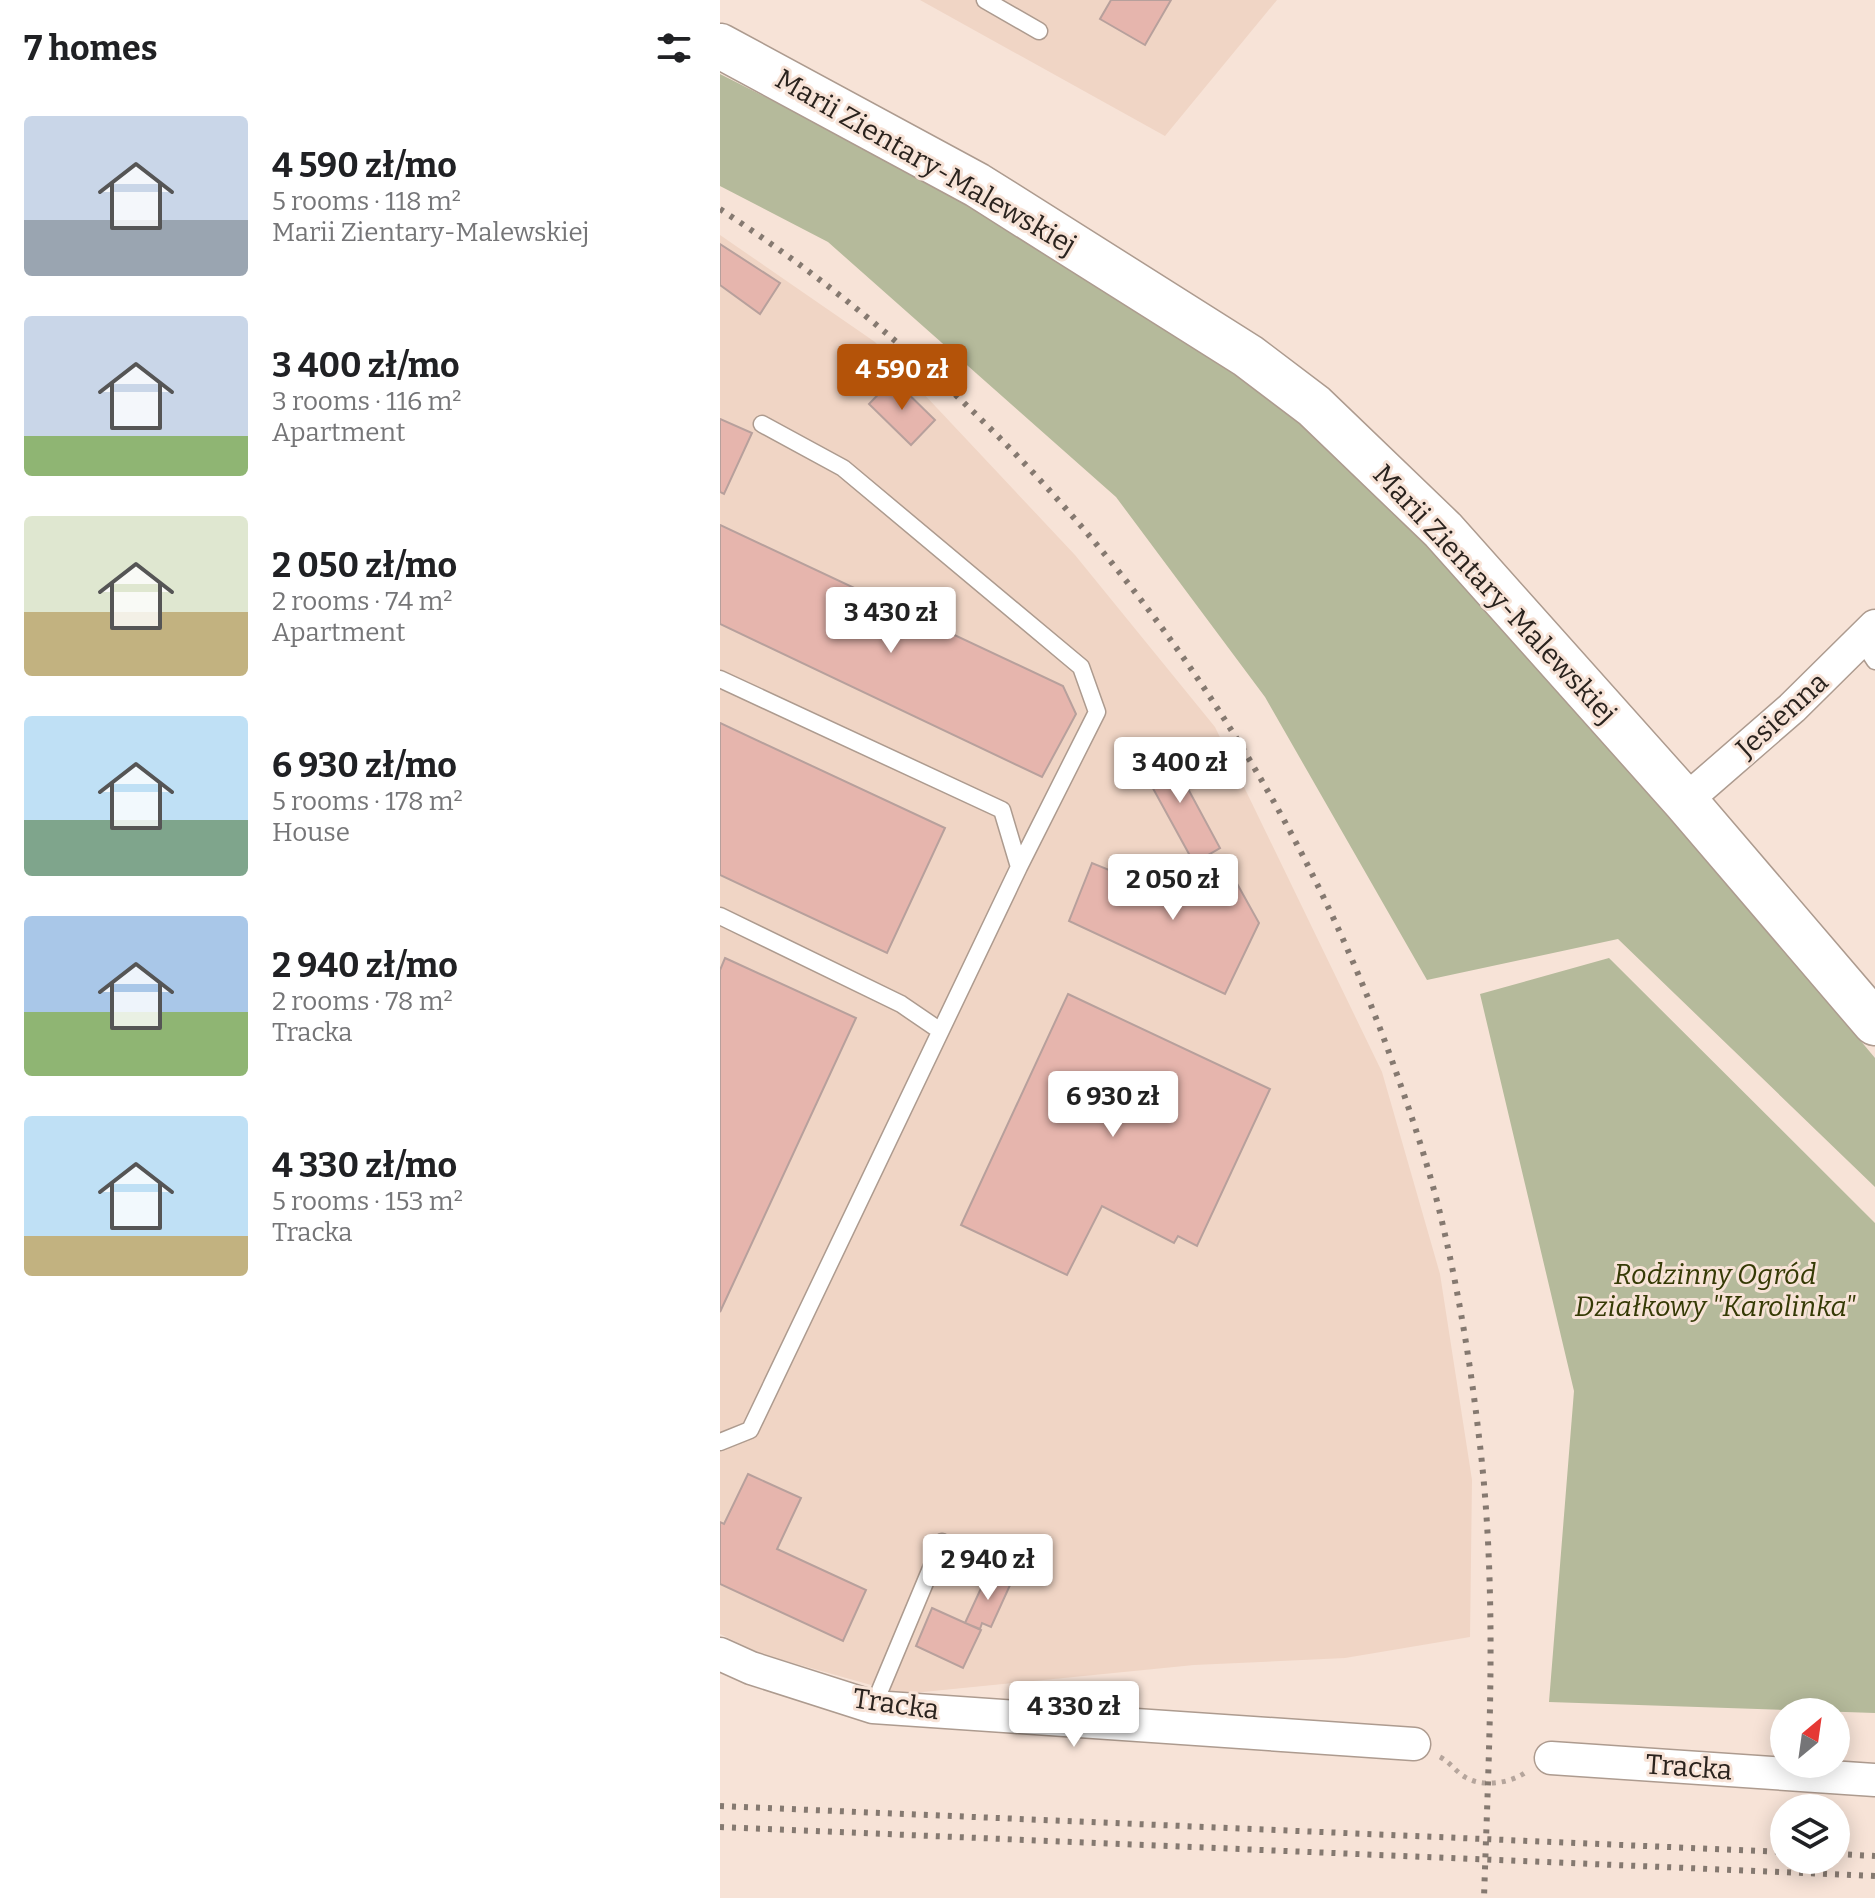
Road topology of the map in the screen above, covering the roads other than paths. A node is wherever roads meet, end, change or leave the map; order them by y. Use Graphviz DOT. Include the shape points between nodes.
graph roads {
  1 [pos="985,0"];
  2 [pos="1039,31"];
  3 [pos="720,46"];
  4 [pos="762,424"];
  5 [pos="1871,642"];
  6 [pos="720,679"];
  7 [pos="1685,801"];
  8 [pos="1019,867"];
  9 [pos="720,916"];
  10 [pos="1875,1023"];
  11 [pos="939,1030"];
  12 [pos="720,1442"];
  13 [pos="942,1542"];
  14 [pos="720,1654"];
  15 [pos="873,1707"];
  16 [pos="1414,1744"];
  17 [pos="1551,1758"];
  18 [pos="1875,1780"];
  1 -- 2 [label="lane"];
  3 -- 7 [label="street, Marii Zientary-Malewskiej" via="977,185 1248,356 1314,406 1443,530"];
  4 -- 8 [label="lane" via="843,468 1081,667 1097,712"];
  5 -- 7 [label="street, Jesienna"];
  6 -- 8 [label="lane" via="1002,810"];
  7 -- 10 [label="street, Marii Zientary-Malewskiej"];
  8 -- 11 [label="lane"];
  9 -- 11 [label="lane" via="901,1004"];
  11 -- 12 [label="lane" via="750,1430"];
  13 -- 15 [label="lane"];
  14 -- 15 [label="street, Tracka"];
  15 -- 16 [label="street, Tracka"];
  17 -- 18 [label="street, Tracka"];
}
